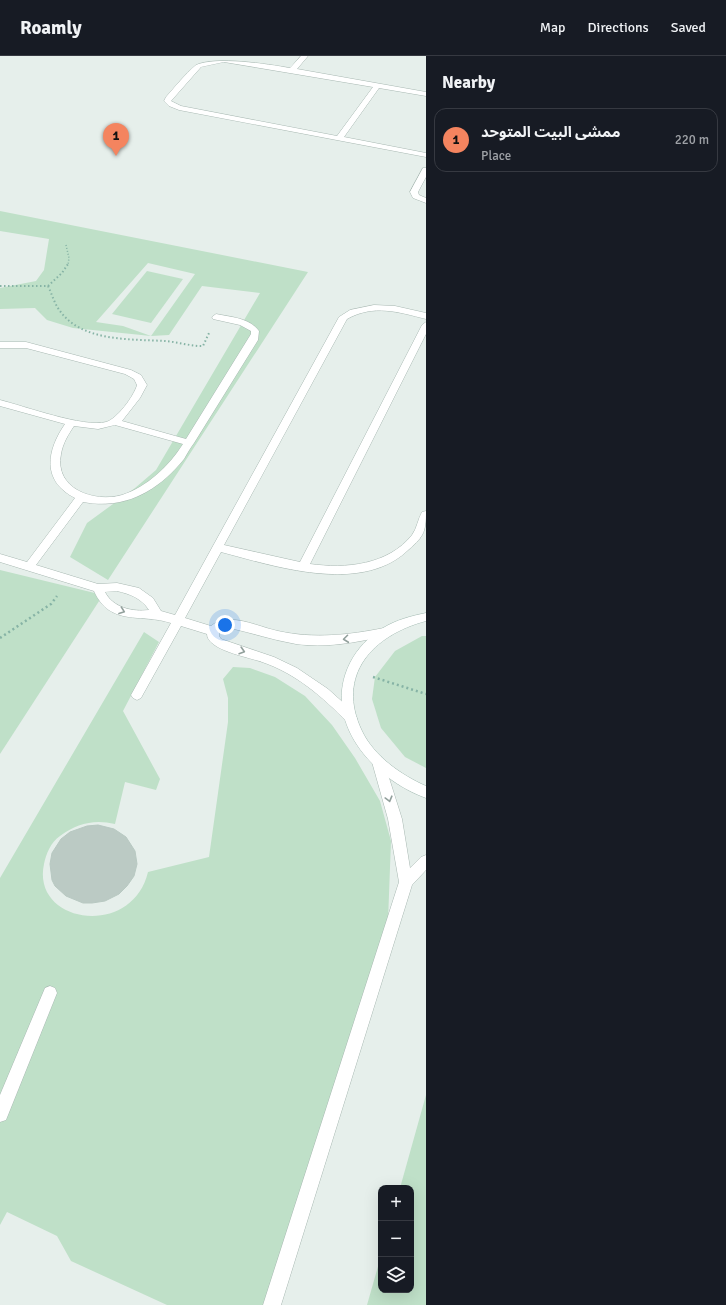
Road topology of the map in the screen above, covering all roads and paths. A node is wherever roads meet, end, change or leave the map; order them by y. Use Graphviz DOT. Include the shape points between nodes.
graph roads {
  1 [pos="305,56"];
  2 [pos="292,70"];
  3 [pos="378,85"];
  4 [pos="426,94"];
  5 [pos="339,139"];
  6 [pos="426,155"];
  7 [pos="426,170"];
  8 [pos="426,201"];
  9 [pos="66,245"];
  10 [pos="0,286"];
  11 [pos="48,286"];
  12 [pos="426,316"];
  13 [pos="216,317"];
  14 [pos="426,325"];
  15 [pos="0,345"];
  16 [pos="0,402"];
  17 [pos="72,422"];
  18 [pos="115,422"];
  19 [pos="189,443"];
  20 [pos="81,497"];
  21 [pos="426,515"];
  22 [pos="218,546"];
  23 [pos="0,558"];
  24 [pos="29,567"];
  25 [pos="303,567"];
  26 [pos="71,580"];
  27 [pos="98,588"];
  28 [pos="157,614"];
  29 [pos="426,617"];
  30 [pos="178,620"];
  31 [pos="213,631"];
  32 [pos="384,632"];
  33 [pos="0,638"];
  34 [pos="352,669"];
  35 [pos="426,694"];
  36 [pos="137,695"];
  37 [pos="351,718"];
  38 [pos="378,762"];
  39 [pos="426,792"];
  40 [pos="426,861"];
  41 [pos="406,882"];
  42 [pos="50,993"];
  43 [pos="0,1114"];
  44 [pos="272,1305"];
  1 -- 2 [label="street"];
  2 -- 3 [label="street"];
  2 -- 5 [label="street" via="231,61 210,62 195,69 167,101 179,108"];
  3 -- 4 [label="street"];
  3 -- 5 [label="street"];
  5 -- 6 [label="street"];
  7 -- 8 [label="street" via="414,192"];
  9 -- 11 [label="path" via="71,260 68,267"];
  10 -- 11 [label="path"];
  11 -- 13 [label="path" via="62,314 80,329 119,338 172,341 203,346"];
  12 -- 22 [label="street" via="371,307 355,310 344,317"];
  13 -- 19 [label="street" via="248,325 255,334"];
  14 -- 25 [label="street"];
  15 -- 18 [label="street" via="26,345 134,374 141,381 141,390"];
  16 -- 17 [label="street"];
  17 -- 18 [label="street" via="91,427"];
  17 -- 20 [label="street" via="58,441 54,462 60,482"];
  18 -- 19 [label="street"];
  19 -- 20 [label="street" via="171,467 158,479 131,495 106,500"];
  20 -- 24 [label="street"];
  21 -- 25 [label="street" via="414,539 405,548 381,562 351,570"];
  22 -- 25 [label="street"];
  22 -- 30 [label="street"];
  23 -- 24 [label="street"];
  24 -- 26 [label="street"];
  26 -- 27 [label="street"];
  26 -- 33 [label="path" via="51,604"];
  27 -- 28 [label="street" via="117,587 135,591 149,601"];
  27 -- 28 [label="street, one-way" via="109,605 119,611 131,614"];
  28 -- 30 [label="street"];
  29 -- 32 [label="street" via="401,623"];
  30 -- 31 [label="street"];
  30 -- 36 [label="street"];
  32 -- 31 [label="street, one-way" via="361,638 311,640 286,638 230,624 223,624"];
  31 -- 37 [label="street, one-way" via="213,637 217,642 272,661 294,672 334,700"];
  32 -- 34 [label="street" via="370,642"];
  34 -- 35 [label="path"];
  34 -- 37 [label="street" via="347,701"];
  37 -- 38 [label="street" via="356,733"];
  38 -- 39 [label="street" via="395,776"];
  38 -- 41 [label="street, one-way" via="395,819"];
  40 -- 41 [label="street"];
  41 -- 44 [label="street"];
  42 -- 43 [label="street"];
}
